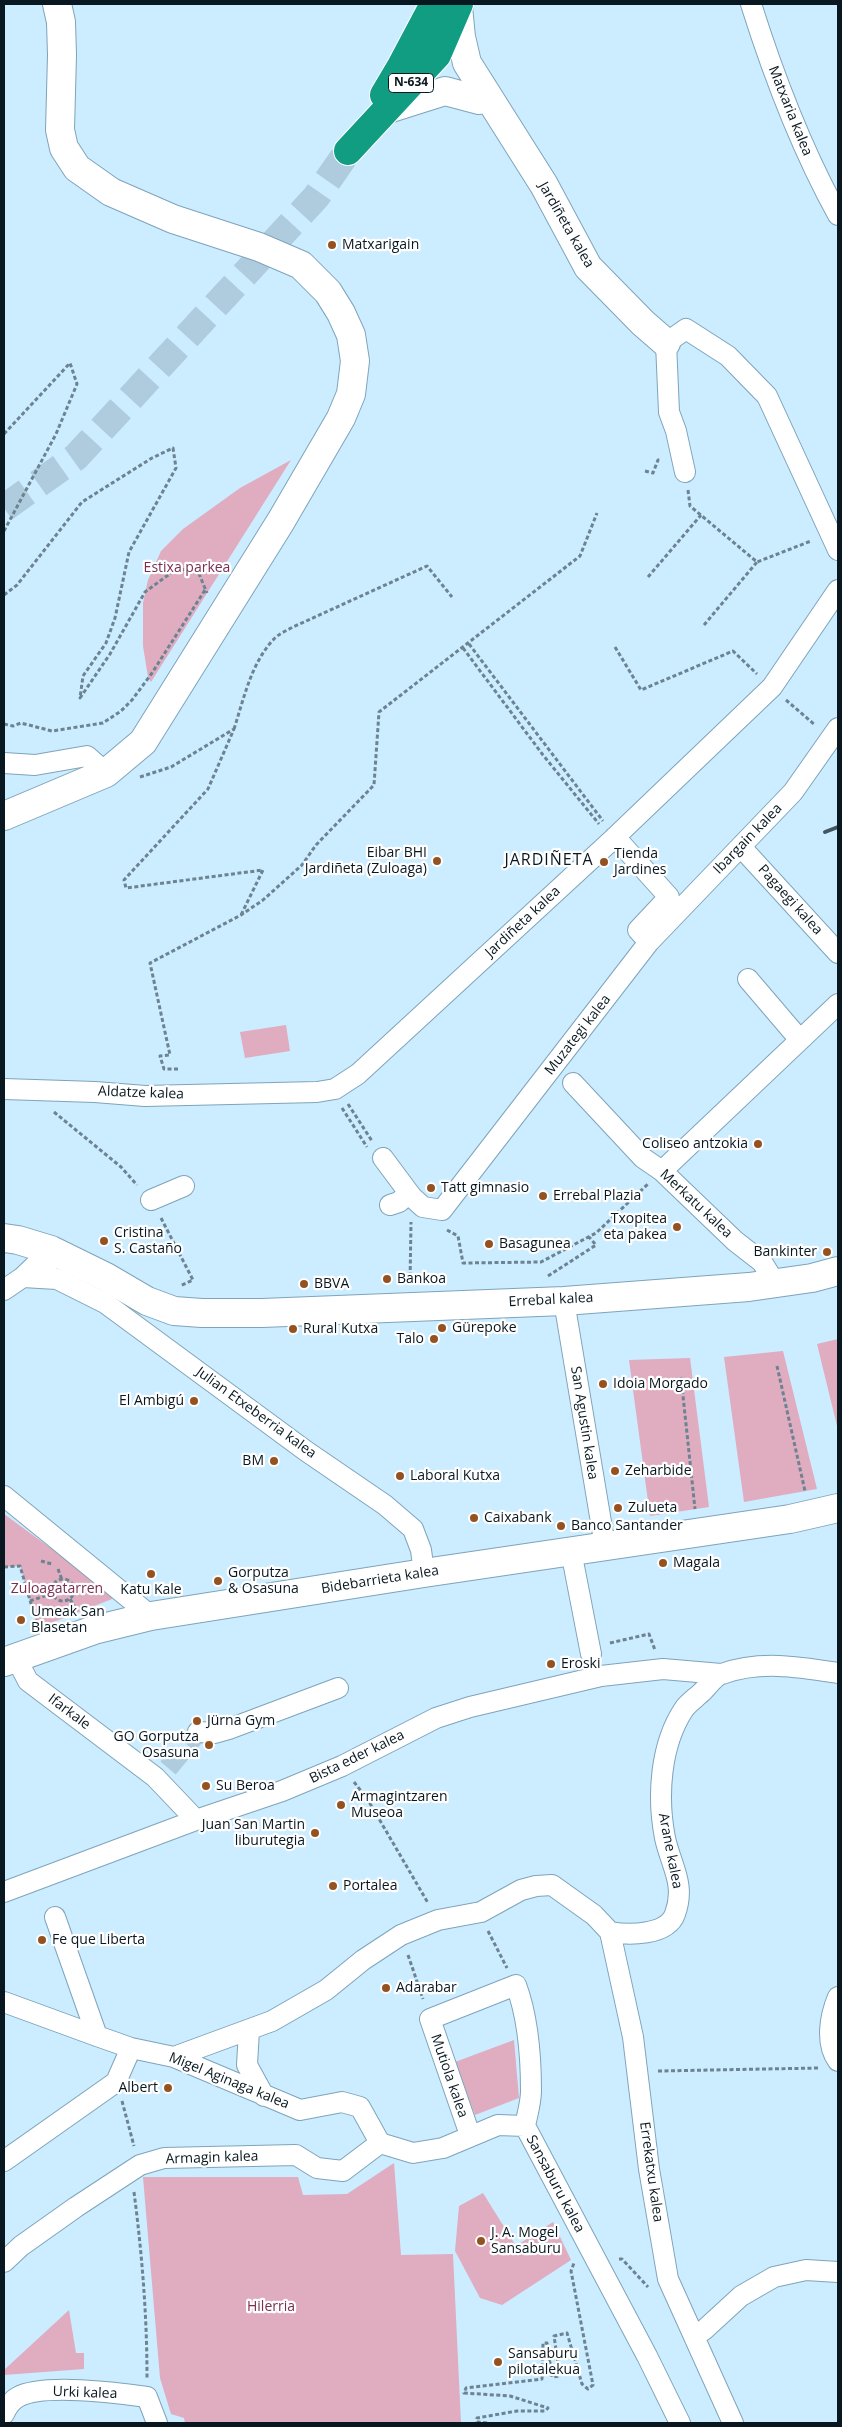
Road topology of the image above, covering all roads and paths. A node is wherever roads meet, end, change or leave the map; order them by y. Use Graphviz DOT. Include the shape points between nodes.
graph roads {
  1 [pos="57,4"];
  2 [pos="752,4"];
  3 [pos="449,5"];
  4 [pos="437,55"];
  5 [pos="488,106"];
  6 [pos="385,110"];
  7 [pos="838,215"];
  8 [pos="666,343"];
  9 [pos="4,434"];
  10 [pos="665,461"];
  11 [pos="645,471"];
  12 [pos="685,472"];
  13 [pos="690,506"];
  14 [pos="597,513"];
  15 [pos="701,515"];
  16 [pos="4,531"];
  17 [pos="834,542"];
  18 [pos="757,562"];
  19 [pos="648,577"];
  20 [pos="205,589"];
  21 [pos="838,590"];
  22 [pos="4,595"];
  23 [pos="452,597"];
  24 [pos="223,615"];
  25 [pos="704,624"];
  26 [pos="469,644"];
  27 [pos="615,647"];
  28 [pos="463,648"];
  29 [pos="767,683"];
  30 [pos="4,724"];
  31 [pos="234,729"];
  32 [pos="834,734"];
  33 [pos="4,763"];
  34 [pos="106,773"];
  35 [pos="136,779"];
  36 [pos="4,816"];
  37 [pos="614,839"];
  38 [pos="742,847"];
  39 [pos="241,916"];
  40 [pos="649,942"];
  41 [pos="838,953"];
  42 [pos="748,979"];
  43 [pos="838,1004"];
  44 [pos="800,1040"];
  45 [pos="178,1069"];
  46 [pos="573,1083"];
  47 [pos="4,1089"];
  48 [pos="278,1094"];
  49 [pos="345,1100"];
  50 [pos="338,1103"];
  51 [pos="50,1108"];
  52 [pos="378,1156"];
  53 [pos="662,1171"];
  54 [pos="184,1186"];
  55 [pos="409,1194"];
  56 [pos="151,1200"];
  57 [pos="390,1205"];
  58 [pos="411,1214"];
  59 [pos="444,1228"];
  60 [pos="589,1237"];
  61 [pos="4,1238"];
  62 [pos="51,1250"];
  63 [pos="838,1271"];
  64 [pos="191,1274"];
  65 [pos="410,1275"];
  66 [pos="23,1277"];
  67 [pos="538,1277"];
  68 [pos="57,1279"];
  69 [pos="775,1284"];
  70 [pos="4,1290"];
  71 [pos="564,1300"];
  72 [pos="777,1366"];
  73 [pos="681,1377"];
  74 [pos="4,1496"];
  75 [pos="838,1508"];
  76 [pos="810,1514"];
  77 [pos="698,1532"];
  78 [pos="605,1546"];
  79 [pos="571,1551"];
  80 [pos="41,1561"];
  81 [pos="57,1565"];
  82 [pos="4,1567"];
  83 [pos="424,1572"];
  84 [pos="53,1593"];
  85 [pos="30,1601"];
  86 [pos="151,1616"];
  87 [pos="38,1628"];
  88 [pos="591,1654"];
  89 [pos="10,1660"];
  90 [pos="838,1673"];
  91 [pos="721,1674"];
  92 [pos="338,1688"];
  93 [pos="198,1732"];
  94 [pos="342,1766"];
  95 [pos="196,1820"];
  96 [pos="4,1892"];
  97 [pos="481,1912"];
  98 [pos="55,1917"];
  99 [pos="438,1920"];
  100 [pos="610,1932"];
  101 [pos="401,1935"];
  102 [pos="516,1985"];
  103 [pos="838,1997"];
  104 [pos="4,2002"];
  105 [pos="430,2018"];
  106 [pos="249,2030"];
  107 [pos="96,2036"];
  108 [pos="131,2048"];
  109 [pos="174,2057"];
  110 [pos="833,2064"];
  111 [pos="637,2071"];
  112 [pos="116,2082"];
  113 [pos="264,2096"];
  114 [pos="525,2126"];
  115 [pos="470,2135"];
  116 [pos="380,2143"];
  117 [pos="4,2161"];
  118 [pos="136,2169"];
  119 [pos="622,2259"];
  120 [pos="4,2262"];
  121 [pos="571,2271"];
  122 [pos="838,2272"];
  123 [pos="654,2293"];
  124 [pos="694,2335"];
  125 [pos="147,2397"];
  126 [pos="4,2414"];
  127 [pos="157,2423"];
  128 [pos="487,2423"];
  129 [pos="680,2423"];
  130 [pos="733,2423"];
  1 -- 24 [label="street" via="62,55 60,130 64,148 77,168 111,192 174,219 260,247 301,265 328,292 350,335 354,361 351,394 340,418"];
  2 -- 7 [label="street, Matxaria kalea" via="772,68 816,174"];
  3 -- 4 [label="highway, N-634"];
  3 -- 5 [label="street, Jardiñeta kalea" via="467,63"];
  3 -- 6 [label="highway, N-634" via="400,68 348,151"];
  4 -- 5 [label="street" via="454,77"];
  4 -- 6 [label="highway, N-634"];
  5 -- 6 [label="street" via="445,91"];
  5 -- 8 [label="street, Jardiñeta kalea" via="544,185 588,267"];
  8 -- 12 [label="street" via="669,412"];
  8 -- 17 [label="street" via="686,329 728,356 767,396"];
  9 -- 16 [label="path" via="70,363 77,384 68,408"];
  10 -- 11 [label="path" via="658,460 653,473"];
  13 -- 15 [label="path"];
  14 -- 26 [label="path" via="580,556"];
  15 -- 18 [label="path"];
  15 -- 19 [label="path"];
  17 -- 18 [label="path"];
  18 -- 25 [label="path"];
  20 -- 22 [label="path" via="197,569 175,570 145,592 110,654 80,698 83,676 106,643 115,618 128,552 176,468 173,448 82,502 16,585"];
  20 -- 24 [label="path"];
  20 -- 30 [label="path" via="132,700 103,724 52,732 21,723 13,726"];
  21 -- 29 [label="street, Jardiñeta kalea"];
  23 -- 31 [label="path" via="427,566 274,638 248,684"];
  24 -- 34 [label="street" via="143,742"];
  26 -- 28 [label="path"];
  26 -- 37 [label="path"];
  27 -- 29 [label="path" via="641,690 733,651"];
  28 -- 37 [label="path" via="543,755"];
  28 -- 39 [label="path" via="379,712 374,785 302,864"];
  29 -- 32 [label="path"];
  29 -- 37 [label="street, Jardiñeta kalea"];
  31 -- 35 [label="path" via="171,768"];
  31 -- 39 [label="path" via="208,789 124,880 126,888 263,870"];
  32 -- 38 [label="street, Ibargain kalea" via="793,792"];
  33 -- 34 [label="street" via="35,765 87,756"];
  34 -- 36 [label="street"];
  37 -- 40 [label="street" via="669,898 638,930"];
  37 -- 48 [label="street, Jardiñeta kalea" via="358,1074 335,1089"];
  38 -- 40 [label="street, Ibargain kalea"];
  38 -- 41 [label="street, Pagaegi kalea"];
  39 -- 45 [label="path" via="150,963 170,1055 160,1056 164,1069"];
  40 -- 55 [label="street, Muzategi kalea" via="442,1210 423,1207"];
  42 -- 44 [label="street"];
  43 -- 44 [label="street"];
  44 -- 53 [label="street"];
  46 -- 53 [label="street, Merkatu kalea" via="643,1158"];
  47 -- 48 [label="street, Aldatze kalea" via="145,1096"];
  49 -- 52 [label="path"];
  50 -- 52 [label="path"];
  51 -- 56 [label="path" via="122,1167"];
  52 -- 55 [label="street, Muzategi kalea"];
  53 -- 60 [label="path"];
  53 -- 69 [label="street, Merkatu kalea" via="735,1241 762,1262"];
  54 -- 56 [label="street"];
  55 -- 57 [label="street"];
  56 -- 64 [label="path"];
  58 -- 65 [label="path"];
  59 -- 60 [label="path" via="458,1236 464,1263 541,1262"];
  60 -- 67 [label="path" via="596,1245 548,1276"];
  61 -- 62 [label="street"];
  62 -- 66 [label="street"];
  62 -- 68 [label="street"];
  62 -- 71 [label="street, Errebal kalea" via="147,1301 174,1310 262,1313"];
  63 -- 69 [label="street, Errebal kalea"];
  66 -- 68 [label="street, Julian Etxeberria kalea"];
  66 -- 70 [label="street"];
  68 -- 83 [label="street, Julian Etxeberria kalea" via="105,1303 385,1505 413,1529 421,1550"];
  69 -- 71 [label="street, Errebal kalea"];
  71 -- 78 [label="street, San Agustin kalea"];
  72 -- 76 [label="path"];
  73 -- 77 [label="path"];
  74 -- 86 [label="street"];
  75 -- 76 [label="street, Bidebarrieta kalea"];
  76 -- 77 [label="street, Bidebarrieta kalea"];
  77 -- 78 [label="street, Bidebarrieta kalea"];
  78 -- 79 [label="street, Bidebarrieta kalea"];
  79 -- 83 [label="street, Bidebarrieta kalea"];
  79 -- 88 [label="street"];
  80 -- 81 [label="path"];
  82 -- 85 [label="path" via="20,1566"];
  83 -- 86 [label="street, Bidebarrieta kalea"];
  84 -- 84 [label="path" via="63,1601 70,1599 74,1590 71,1583 62,1580 56,1583"];
  84 -- 85 [label="path"];
  85 -- 87 [label="path"];
  86 -- 89 [label="street, Bidebarrieta kalea" via="94,1630"];
  89 -- 95 [label="street, Ifarkale" via="28,1681 162,1772"];
  90 -- 91 [label="street" via="788,1665"];
  91 -- 94 [label="street, Bista eder kalea" via="662,1669 601,1676 527,1692 436,1718"];
  91 -- 100 [label="street, Arane kalea" via="684,1709 667,1746 661,1794 665,1837 680,1889 674,1916 664,1926 647,1933"];
  92 -- 93 [label="street" via="228,1729 215,1733"];
  94 -- 95 [label="street, Bista eder kalea" via="282,1791"];
  94 -- 99 [label="path" via="368,1800"];
  95 -- 96 [label="street, Bista eder kalea"];
  97 -- 99 [label="street"];
  97 -- 100 [label="street" via="521,1890 552,1886 594,1915"];
  97 -- 102 [label="path"];
  98 -- 107 [label="street"];
  99 -- 101 [label="street"];
  100 -- 111 [label="street, Errekatxu kalea" via="633,2037"];
  101 -- 105 [label="path"];
  101 -- 106 [label="street" via="362,1960 326,1990 272,2021"];
  102 -- 105 [label="street, Mutiola kalea"];
  102 -- 114 [label="street, Sansaburu kalea" via="522,2000 531,2093"];
  103 -- 110 [label="street" via="830,2034 835,2056"];
  104 -- 107 [label="street, Migel Aginaga kalea"];
  105 -- 115 [label="street, Mutiola kalea"];
  106 -- 109 [label="street"];
  106 -- 113 [label="street" via="247,2065"];
  107 -- 108 [label="street, Migel Aginaga kalea"];
  108 -- 109 [label="street, Migel Aginaga kalea"];
  108 -- 112 [label="street"];
  109 -- 113 [label="street, Migel Aginaga kalea"];
  110 -- 111 [label="path"];
  111 -- 124 [label="street, Errekatxu kalea" via="649,2169 668,2278"];
  112 -- 117 [label="street"];
  112 -- 118 [label="path"];
  113 -- 116 [label="street, Migel Aginaga kalea" via="300,2110 342,2102 360,2107"];
  114 -- 115 [label="street, Mutiola kalea" via="498,2125"];
  114 -- 129 [label="street, Sansaburu kalea"];
  115 -- 116 [label="street, Mutiola kalea" via="443,2148 413,2153"];
  116 -- 118 [label="street, Armagin kalea" via="343,2171 317,2168 296,2155 164,2158"];
  118 -- 120 [label="street, Armagin kalea" via="76,2206"];
  118 -- 125 [label="path" via="147,2328"];
  119 -- 123 [label="path"];
  121 -- 128 [label="path" via="593,2385 588,2389 582,2384 567,2333 554,2336 560,2376 552,2377 547,2343 543,2343 542,2379 466,2388 464,2393 510,2396 548,2408 545,2411 517,2411 477,2418 477,2422"];
  122 -- 124 [label="street" via="806,2270 774,2277 741,2296 704,2330"];
  124 -- 130 [label="street, Errekatxu kalea"];
  125 -- 126 [label="street, Urki kalea" via="102,2391 39,2391 19,2396 8,2405"];
  125 -- 127 [label="street"];
}
